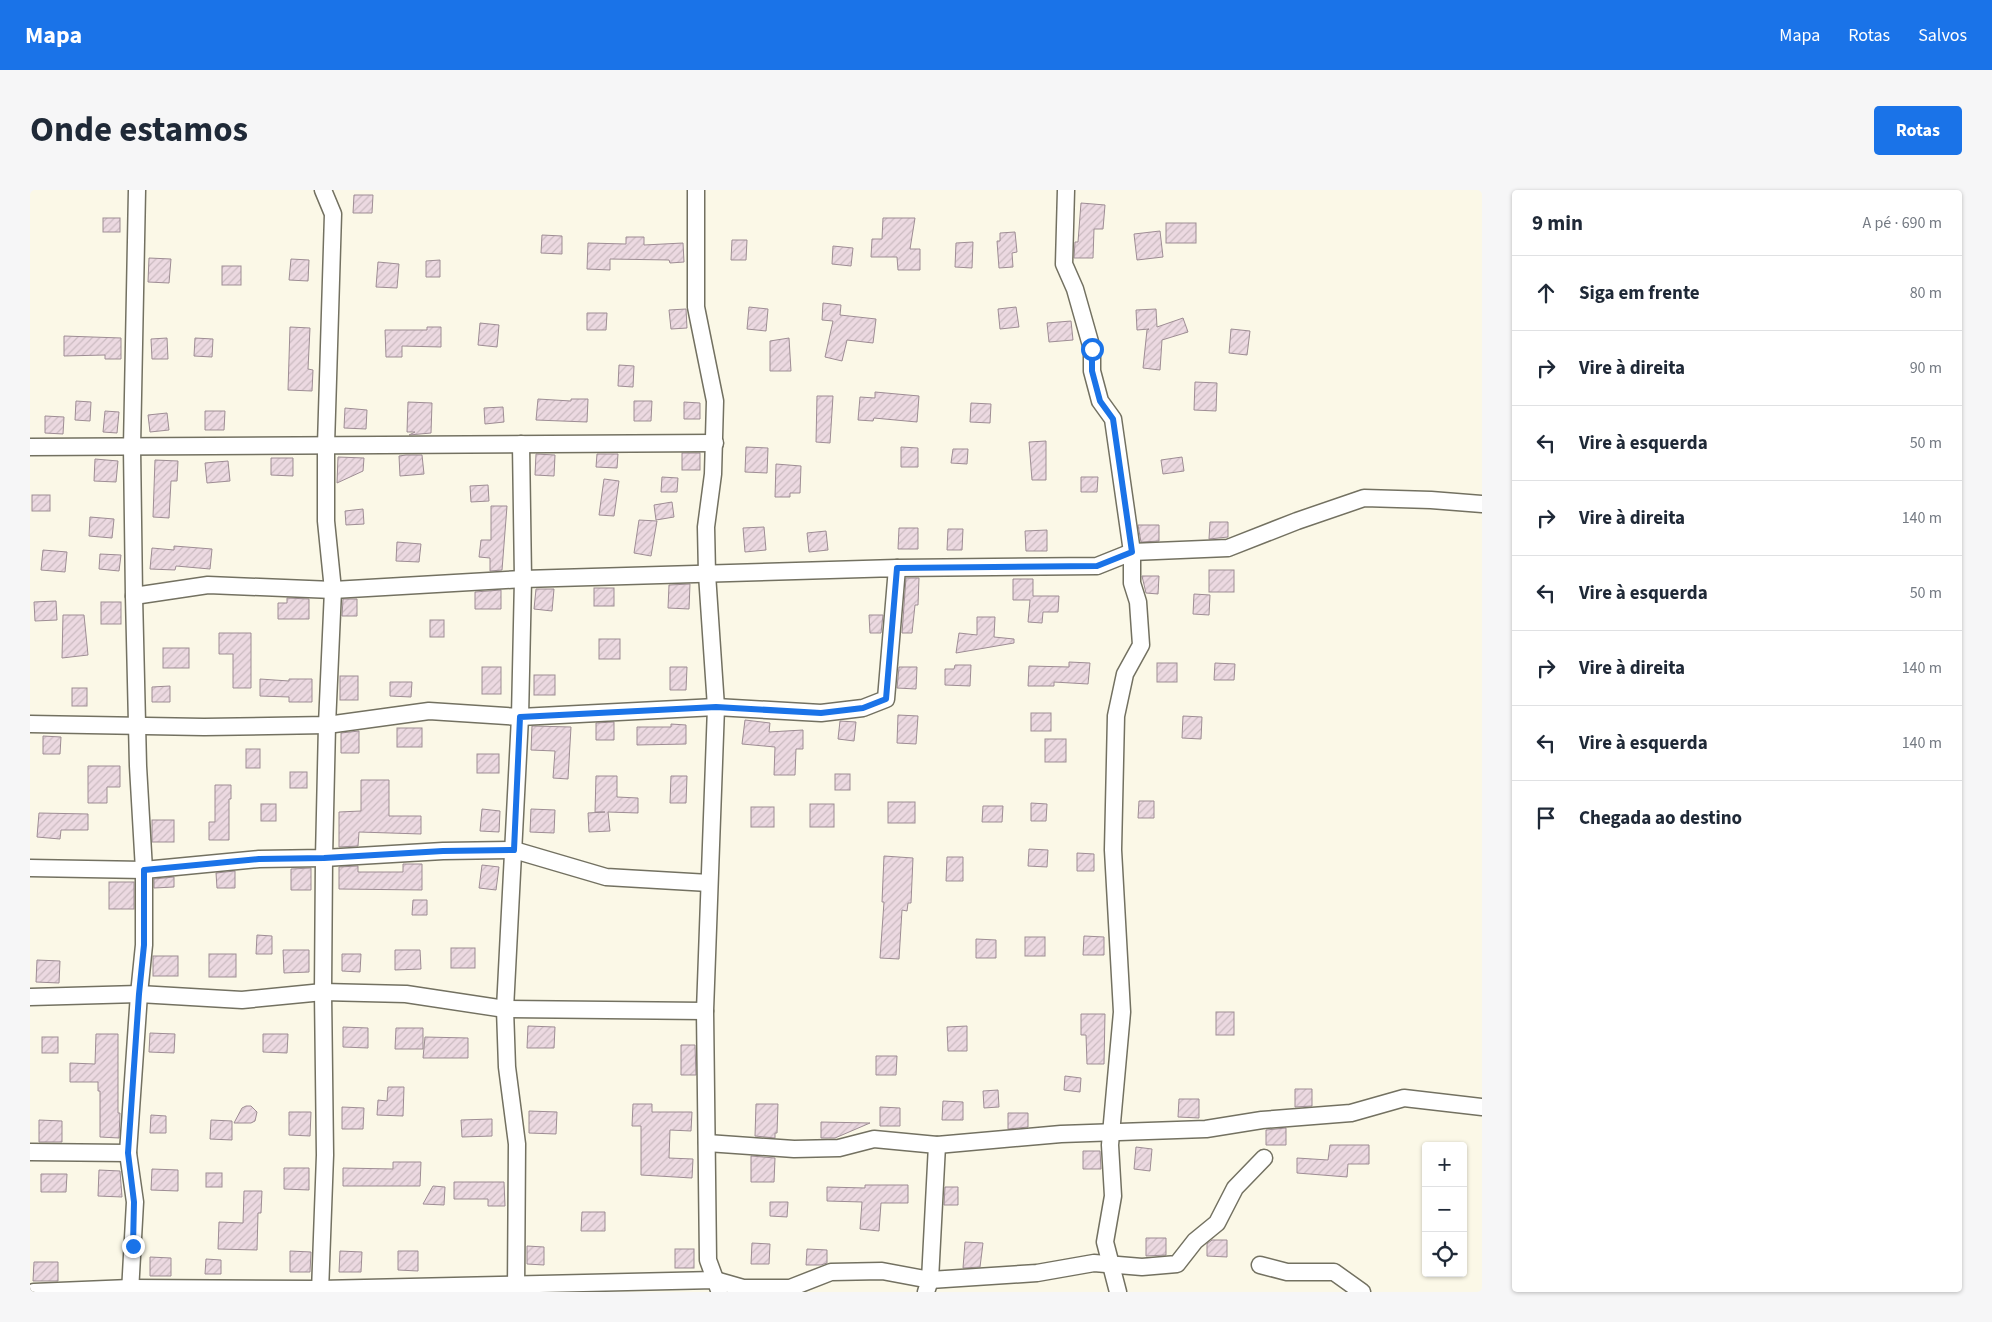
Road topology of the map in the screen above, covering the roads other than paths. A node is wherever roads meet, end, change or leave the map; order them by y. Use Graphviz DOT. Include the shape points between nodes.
graph roads {
  1 [pos="136,190"];
  2 [pos="323,190"];
  3 [pos="696,190"];
  4 [pos="1066,190"];
  5 [pos="715,442"];
  6 [pos="521,444"];
  7 [pos="326,445"];
  8 [pos="30,447"];
  9 [pos="132,447"];
  10 [pos="1482,504"];
  11 [pos="1132,552"];
  12 [pos="897,568"];
  13 [pos="707,574"];
  14 [pos="523,579"];
  15 [pos="333,590"];
  16 [pos="134,596"];
  17 [pos="716,707"];
  18 [pos="520,717"];
  19 [pos="30,724"];
  20 [pos="138,725"];
  21 [pos="327,725"];
  22 [pos="514,850"];
  23 [pos="324,858"];
  24 [pos="30,868"];
  25 [pos="144,870"];
  26 [pos="710,883"];
  27 [pos="323,992"];
  28 [pos="139,994"];
  29 [pos="30,997"];
  30 [pos="505,1009"];
  31 [pos="705,1011"];
  32 [pos="1482,1107"];
  33 [pos="1113,1133"];
  34 [pos="707,1143"];
  35 [pos="936,1144"];
  36 [pos="30,1152"];
  37 [pos="128,1153"];
  38 [pos="1264,1158"];
  39 [pos="1260,1265"];
  40 [pos="1111,1266"];
  41 [pos="717,1286"];
  42 [pos="928,1286"];
  43 [pos="517,1288"];
  44 [pos="130,1290"];
  45 [pos="320,1291"];
  46 [pos="34,1292"];
  47 [pos="1118,1292"];
  48 [pos="1362,1292"];
  1 -- 9 [label="street"];
  2 -- 7 [label="street" via="333,214"];
  3 -- 5 [label="street" via="696,307 715,401"];
  4 -- 11 [label="street" via="1064,264 1075,289 1092,349 1092,371 1100,401 1113,419"];
  5 -- 6 [label="street"];
  5 -- 13 [label="street" via="706,527"];
  6 -- 7 [label="street"];
  6 -- 14 [label="street"];
  7 -- 9 [label="street"];
  7 -- 15 [label="street" via="326,521"];
  8 -- 9 [label="street"];
  9 -- 16 [label="street"];
  10 -- 11 [label="street" via="1364,498 1228,548"];
  11 -- 12 [label="street" via="1097,566"];
  11 -- 33 [label="street" via="1132,583 1138,602 1141,645 1125,674 1116,716 1113,850 1122,1012"];
  12 -- 13 [label="street"];
  12 -- 17 [label="street" via="886,699 863,708 821,713"];
  13 -- 14 [label="street"];
  13 -- 17 [label="street"];
  14 -- 15 [label="street"];
  14 -- 18 [label="street"];
  15 -- 16 [label="street" via="208,585"];
  15 -- 21 [label="street"];
  16 -- 20 [label="street"];
  17 -- 18 [label="street"];
  17 -- 26 [label="street"];
  18 -- 21 [label="street" via="429,711"];
  18 -- 22 [label="street"];
  19 -- 20 [label="street"];
  20 -- 21 [label="street"];
  20 -- 25 [label="street"];
  21 -- 23 [label="street"];
  22 -- 23 [label="street"];
  22 -- 26 [label="street" via="606,877"];
  22 -- 30 [label="street"];
  23 -- 25 [label="street" via="259,859"];
  23 -- 27 [label="street"];
  24 -- 25 [label="street"];
  25 -- 28 [label="street" via="144,945"];
  26 -- 31 [label="street"];
  27 -- 28 [label="street" via="242,1000"];
  27 -- 30 [label="street" via="406,994"];
  27 -- 45 [label="street" via="325,1155"];
  28 -- 29 [label="street"];
  28 -- 37 [label="street"];
  30 -- 31 [label="street"];
  30 -- 43 [label="street" via="507,1067 517,1144"];
  31 -- 34 [label="street"];
  32 -- 33 [label="street" via="1404,1098 1351,1113 1262,1120 1206,1129"];
  33 -- 35 [label="street"];
  33 -- 40 [label="street" via="1110,1144 1113,1196 1105,1242"];
  34 -- 35 [label="street" via="794,1149 838,1148 874,1140"];
  34 -- 41 [label="street" via="708,1260"];
  35 -- 42 [label="street"];
  36 -- 37 [label="street"];
  37 -- 44 [label="street" via="134,1202"];
  38 -- 40 [label="street" via="1235,1188 1216,1223 1195,1241 1177,1264 1142,1268"];
  39 -- 48 [label="street" via="1287,1272 1334,1272"];
  40 -- 42 [label="street" via="1094,1262"];
  40 -- 47 [label="street"];
  41 -- 42 [label="street" via="790,1288 831,1272 882,1271"];
  41 -- 43 [label="street"];
  43 -- 45 [label="street"];
  44 -- 45 [label="street"];
  44 -- 46 [label="street"];
}
